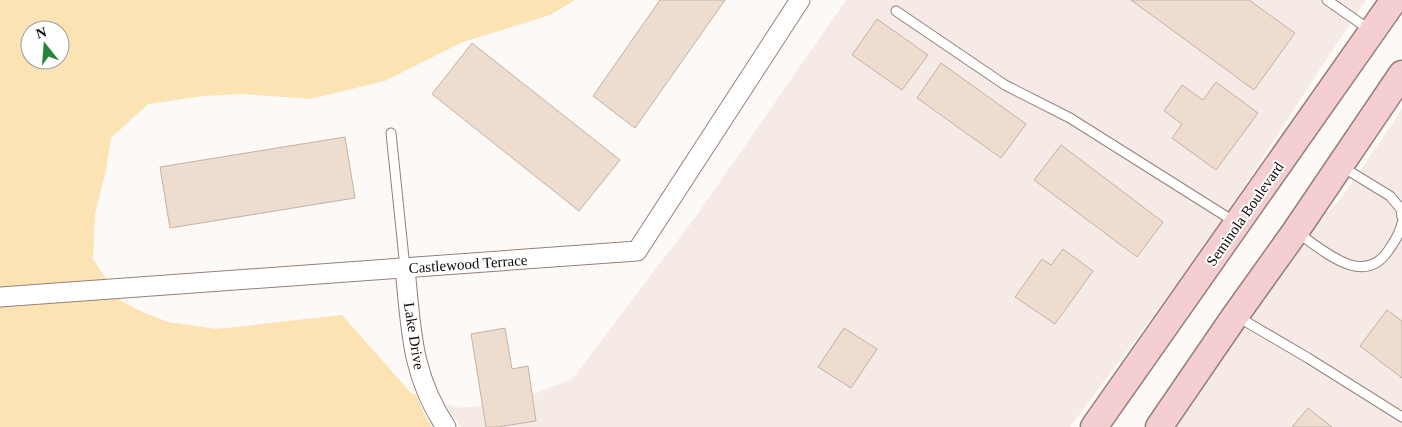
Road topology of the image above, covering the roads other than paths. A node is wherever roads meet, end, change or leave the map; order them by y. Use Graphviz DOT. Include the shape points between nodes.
graph roads {
  1 [pos="800,0"];
  2 [pos="1327,0"];
  3 [pos="1394,0"];
  4 [pos="896,11"];
  5 [pos="1373,31"];
  6 [pos="1402,74"];
  7 [pos="391,133"];
  8 [pos="1340,165"];
  9 [pos="1402,217"];
  10 [pos="1238,223"];
  11 [pos="1402,224"];
  12 [pos="1296,232"];
  13 [pos="406,268"];
  14 [pos="0,297"];
  15 [pos="1235,316"];
  16 [pos="1402,417"];
  17 [pos="446,427"];
  18 [pos="1094,427"];
  19 [pos="1159,427"];
  1 -- 13 [label="street, Castlewood Terrace" via="637,251"];
  2 -- 5 [label="lane"];
  3 -- 5 [label="main road, Seminola Boulevard"];
  4 -- 10 [label="lane" via="1005,85 1070,118"];
  5 -- 10 [label="main road, Seminola Boulevard"];
  6 -- 8 [label="main road"];
  7 -- 13 [label="lane"];
  8 -- 9 [label="lane" via="1390,196 1401,209"];
  8 -- 12 [label="main road"];
  10 -- 18 [label="main road, Seminola Boulevard"];
  11 -- 12 [label="lane" via="1401,232 1383,258 1367,267 1355,268 1337,260"];
  12 -- 15 [label="main road"];
  13 -- 14 [label="street, Castlewood Terrace"];
  13 -- 17 [label="street, Lake Drive" via="413,343 421,378"];
  15 -- 16 [label="lane"];
  15 -- 19 [label="main road"];
}
